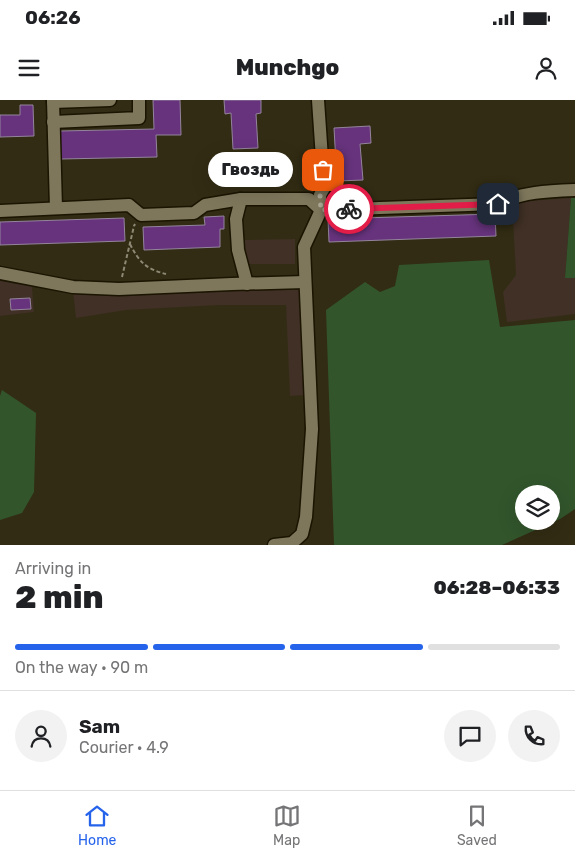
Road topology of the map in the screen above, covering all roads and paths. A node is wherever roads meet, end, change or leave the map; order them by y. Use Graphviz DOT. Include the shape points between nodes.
graph roads {
  1 [pos="110,100"];
  2 [pos="139,100"];
  3 [pos="318,100"];
  4 [pos="53,101"];
  5 [pos="53,122"];
  6 [pos="575,190"];
  7 [pos="241,199"];
  8 [pos="56,208"];
  9 [pos="321,210"];
  10 [pos="0,211"];
  11 [pos="141,215"];
  12 [pos="130,244"];
  13 [pos="0,274"];
  14 [pos="167,274"];
  15 [pos="305,282"];
  16 [pos="247,284"];
  17 [pos="119,289"];
  18 [pos="274,545"];
  1 -- 4 [label="street"];
  2 -- 5 [label="street" via="139,118"];
  3 -- 9 [label="street" via="324,188 320,195"];
  4 -- 5 [label="street"];
  5 -- 8 [label="street"];
  6 -- 9 [label="street" via="537,192 498,204"];
  7 -- 9 [label="street" via="310,199"];
  7 -- 11 [label="street" via="206,205 194,213"];
  7 -- 16 [label="street" via="236,219 238,250"];
  8 -- 10 [label="street"];
  8 -- 11 [label="street" via="129,205"];
  9 -- 15 [label="street" via="304,247"];
  11 -- 12 [label="path" via="134,226"];
  12 -- 14 [label="path" via="137,258"];
  12 -- 17 [label="path"];
  13 -- 17 [label="street" via="73,288"];
  15 -- 16 [label="street"];
  15 -- 18 [label="street" via="312,429 306,518 302,534 292,543"];
  16 -- 17 [label="street"];
}
